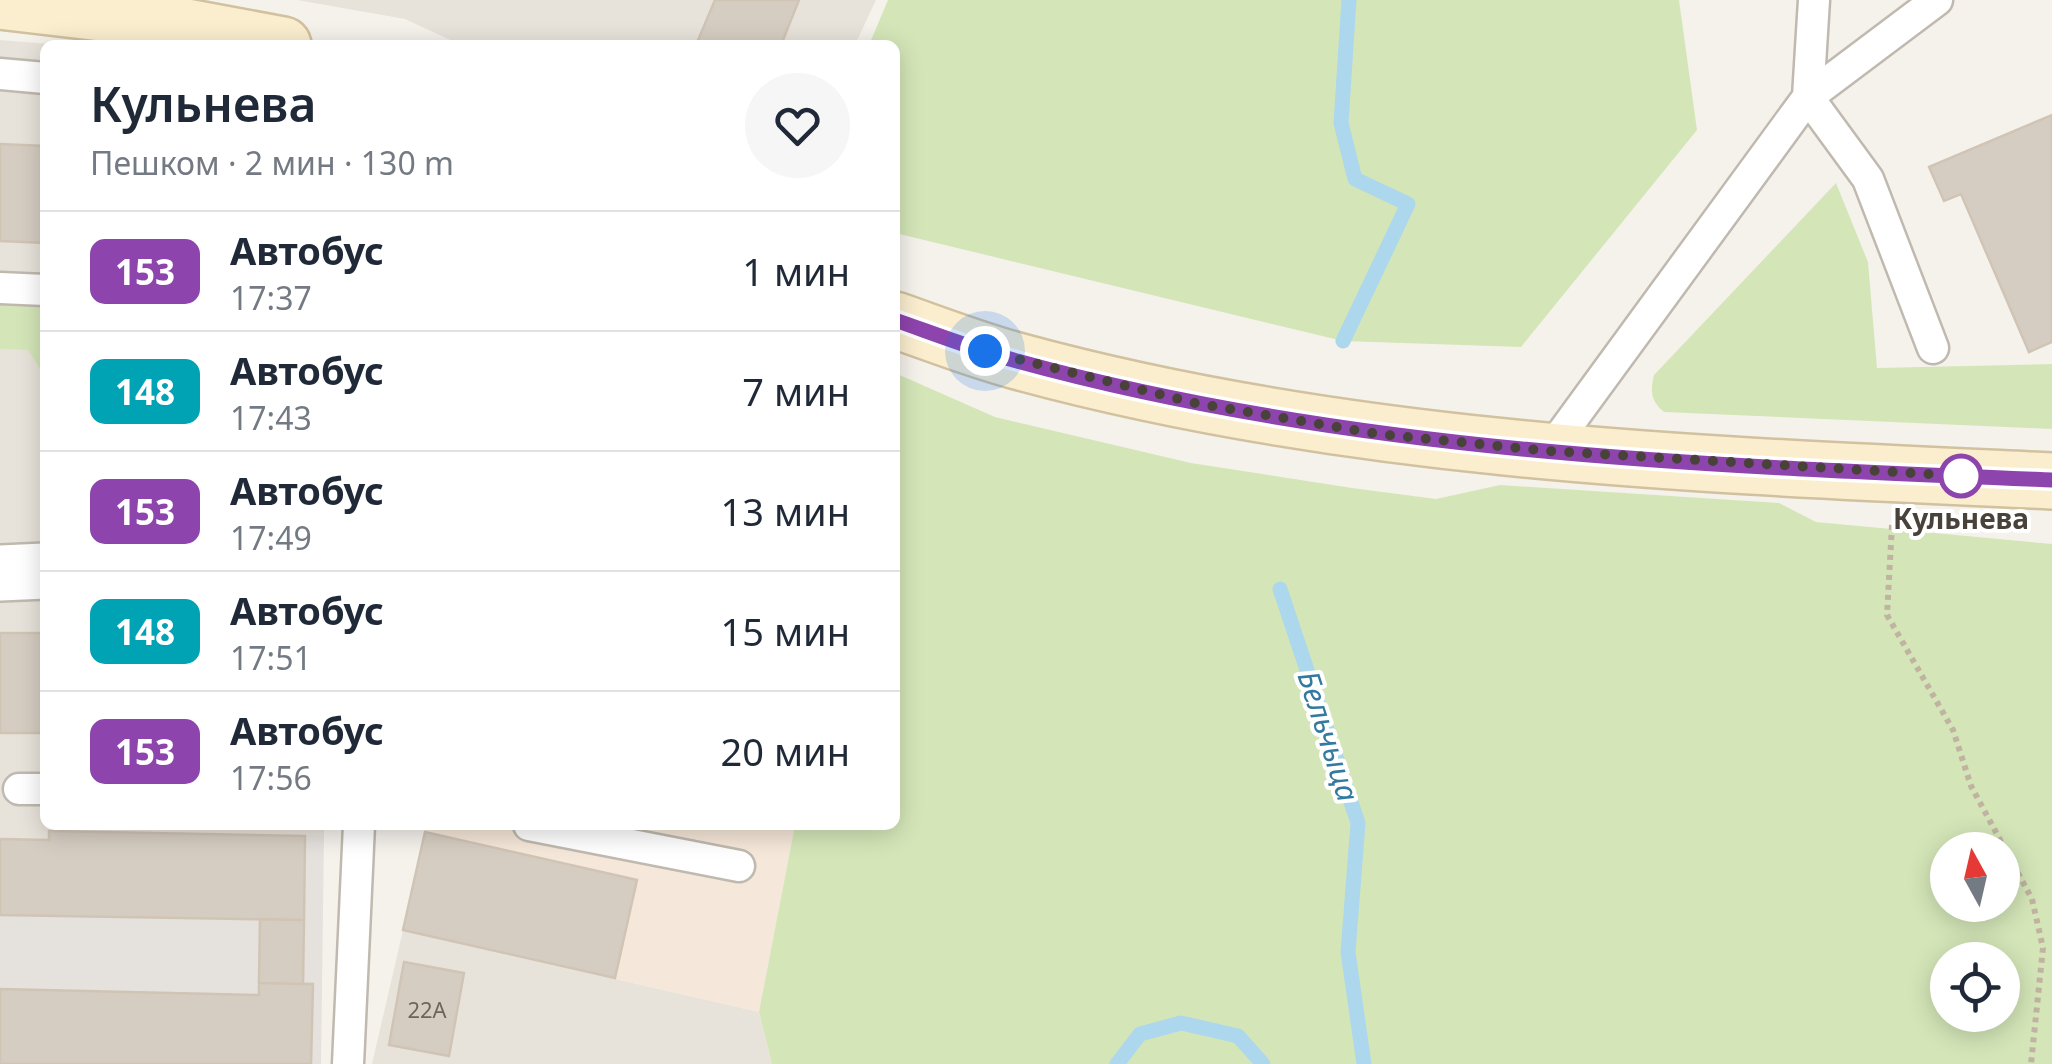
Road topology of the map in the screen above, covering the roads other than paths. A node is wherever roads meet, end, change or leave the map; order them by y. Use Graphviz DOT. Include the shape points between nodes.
graph roads {
  1 [pos="1814,0"];
  2 [pos="1937,0"];
  3 [pos="0,1"];
  4 [pos="217,15"];
  5 [pos="126,30"];
  6 [pos="272,40"];
  7 [pos="0,74"];
  8 [pos="40,78"];
  9 [pos="1808,97"];
  10 [pos="0,288"];
  11 [pos="40,290"];
  12 [pos="900,322"];
  13 [pos="1932,348"];
  14 [pos="1549,451"];
  15 [pos="2052,480"];
  16 [pos="40,571"];
  17 [pos="0,574"];
  18 [pos="359,830"];
  19 [pos="555,830"];
  20 [pos="740,866"];
  21 [pos="348,1064"];
  1 -- 9 [label="lane"];
  2 -- 9 [label="lane"];
  3 -- 5 [label="street"];
  4 -- 5 [label="street"];
  4 -- 6 [label="street"];
  7 -- 8 [label="lane"];
  9 -- 13 [label="lane" via="1868,179"];
  9 -- 14 [label="lane"];
  10 -- 11 [label="lane"];
  12 -- 14 [label="street" via="1015,361 1195,403 1378,434"];
  14 -- 15 [label="street"];
  16 -- 17 [label="street"];
  18 -- 21 [label="lane"];
  19 -- 20 [label="lane"];
}
